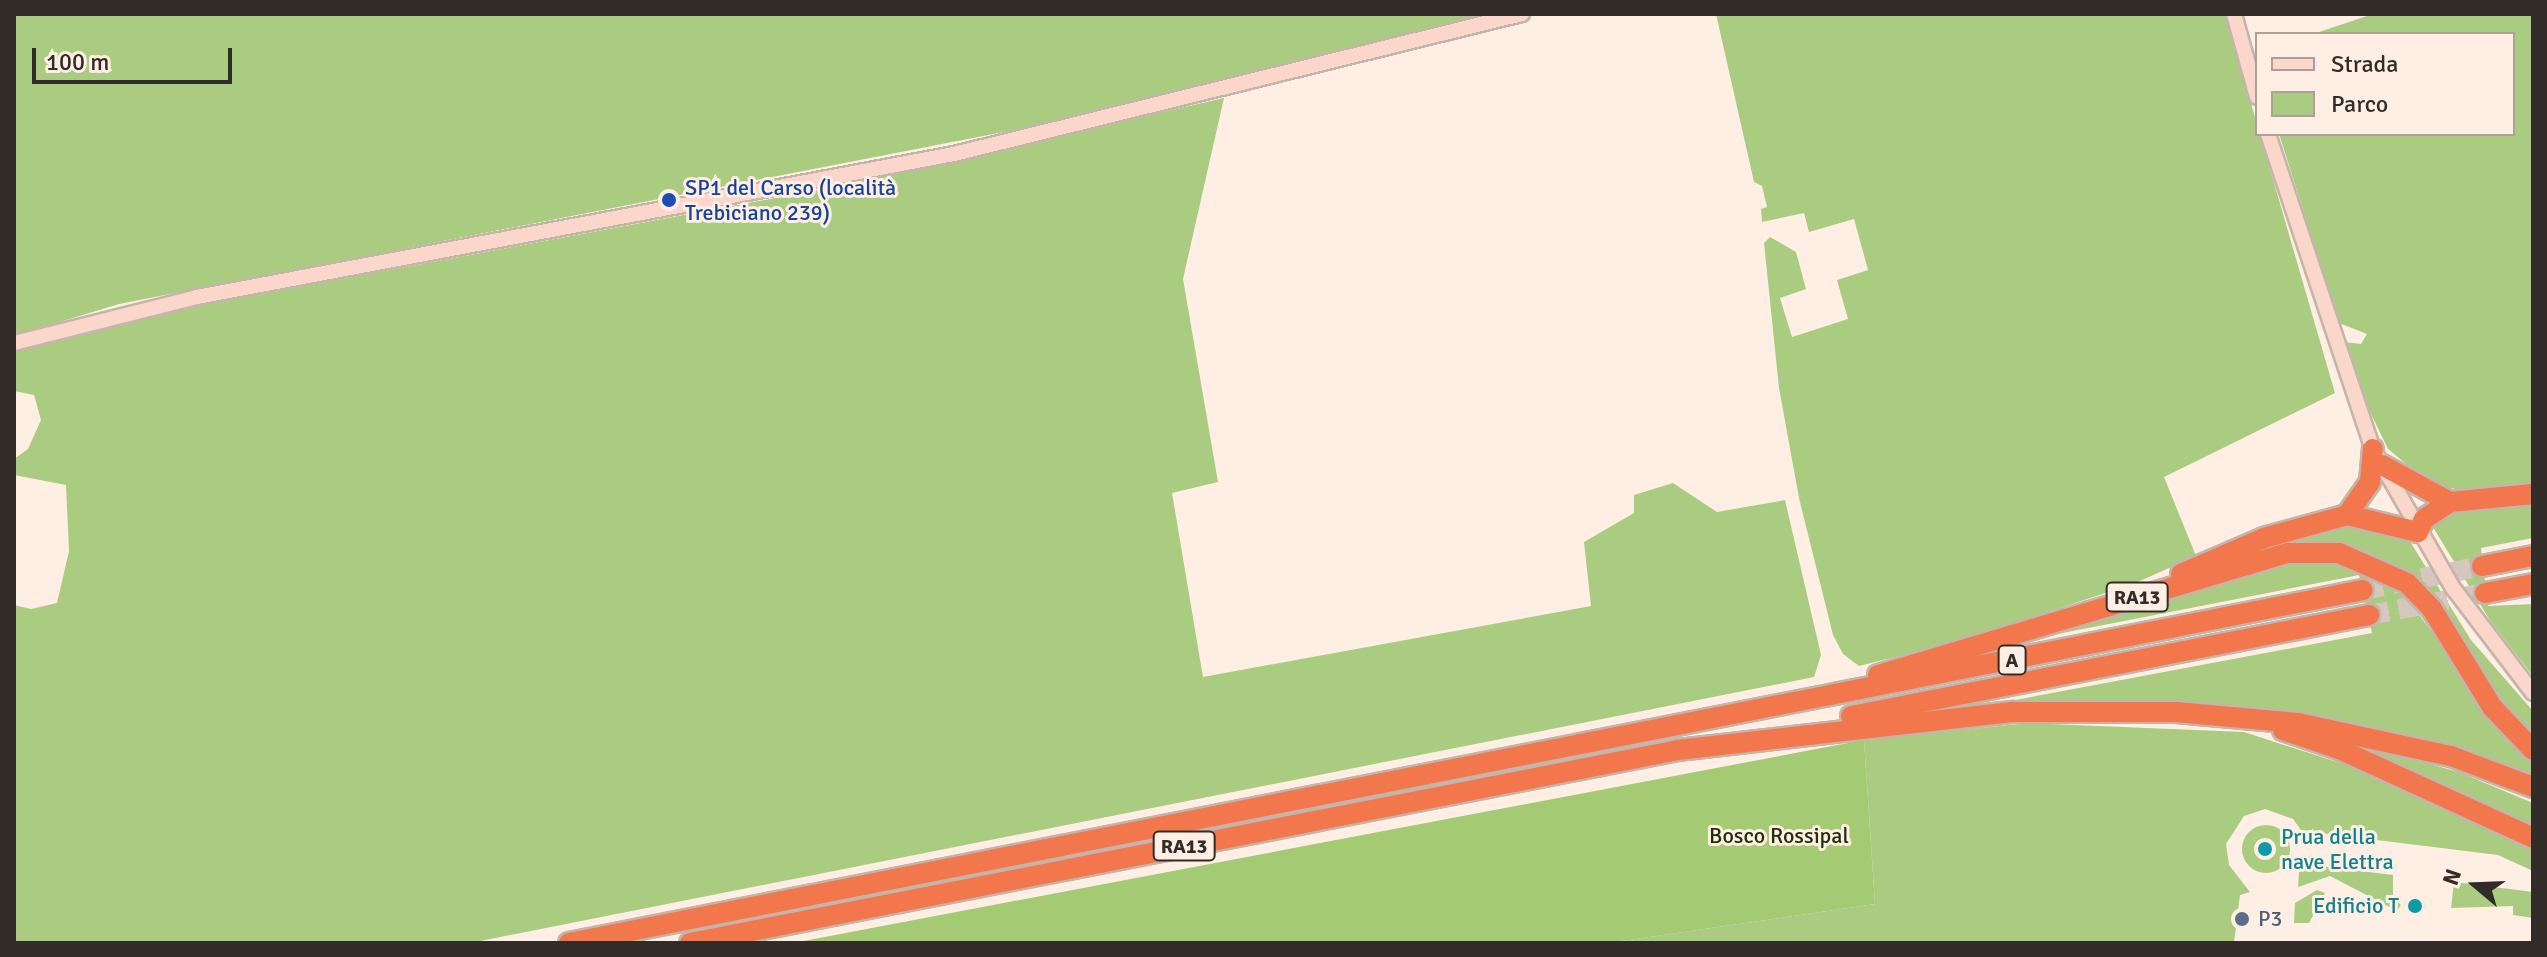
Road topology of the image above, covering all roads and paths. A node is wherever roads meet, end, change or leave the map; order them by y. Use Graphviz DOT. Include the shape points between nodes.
graph roads {
  1 [pos="1522,14"];
  2 [pos="2234,14"];
  3 [pos="2255,90"];
  4 [pos="2269,136"];
  5 [pos="14,343"];
  6 [pos="2377,457"];
  7 [pos="2533,494"];
  8 [pos="2450,502"];
  9 [pos="2347,515"];
  10 [pos="2418,532"];
  11 [pos="2533,556"];
  12 [pos="2482,566"];
  13 [pos="2533,584"];
  14 [pos="2363,590"];
  15 [pos="2485,593"];
  16 [pos="2119,603"];
  17 [pos="2369,615"];
  18 [pos="2533,693"];
  19 [pos="2225,716"];
  20 [pos="1661,731"];
  21 [pos="1678,750"];
  22 [pos="2533,750"];
  23 [pos="2533,787"];
  24 [pos="2533,838"];
  25 [pos="569,943"];
  26 [pos="690,943"];
  1 -- 5 [label="main road" via="954,154 182,300"];
  2 -- 3 [label="main road"];
  4 -- 6 [label="main road"];
  6 -- 8 [label="highway"];
  6 -- 9 [label="highway" via="2370,482"];
  6 -- 10 [label="main road"];
  7 -- 8 [label="highway"];
  8 -- 10 [label="highway" via="2424,519"];
  9 -- 10 [label="highway"];
  9 -- 16 [label="highway" via="2264,538"];
  10 -- 18 [label="main road" via="2491,645"];
  11 -- 12 [label="highway"];
  13 -- 15 [label="highway"];
  14 -- 20 [label="highway, A"];
  16 -- 20 [label="highway, RA13"];
  16 -- 22 [label="highway, RA13" via="2288,553 2361,558 2407,583 2432,609 2492,707"];
  17 -- 21 [label="highway, A"];
  19 -- 21 [label="highway, RA13" via="2014,712"];
  19 -- 23 [label="highway, RA13" via="2365,733"];
  19 -- 24 [label="highway" via="2339,749"];
  20 -- 25 [label="highway, RA13"];
  21 -- 26 [label="highway, RA13"];
}
